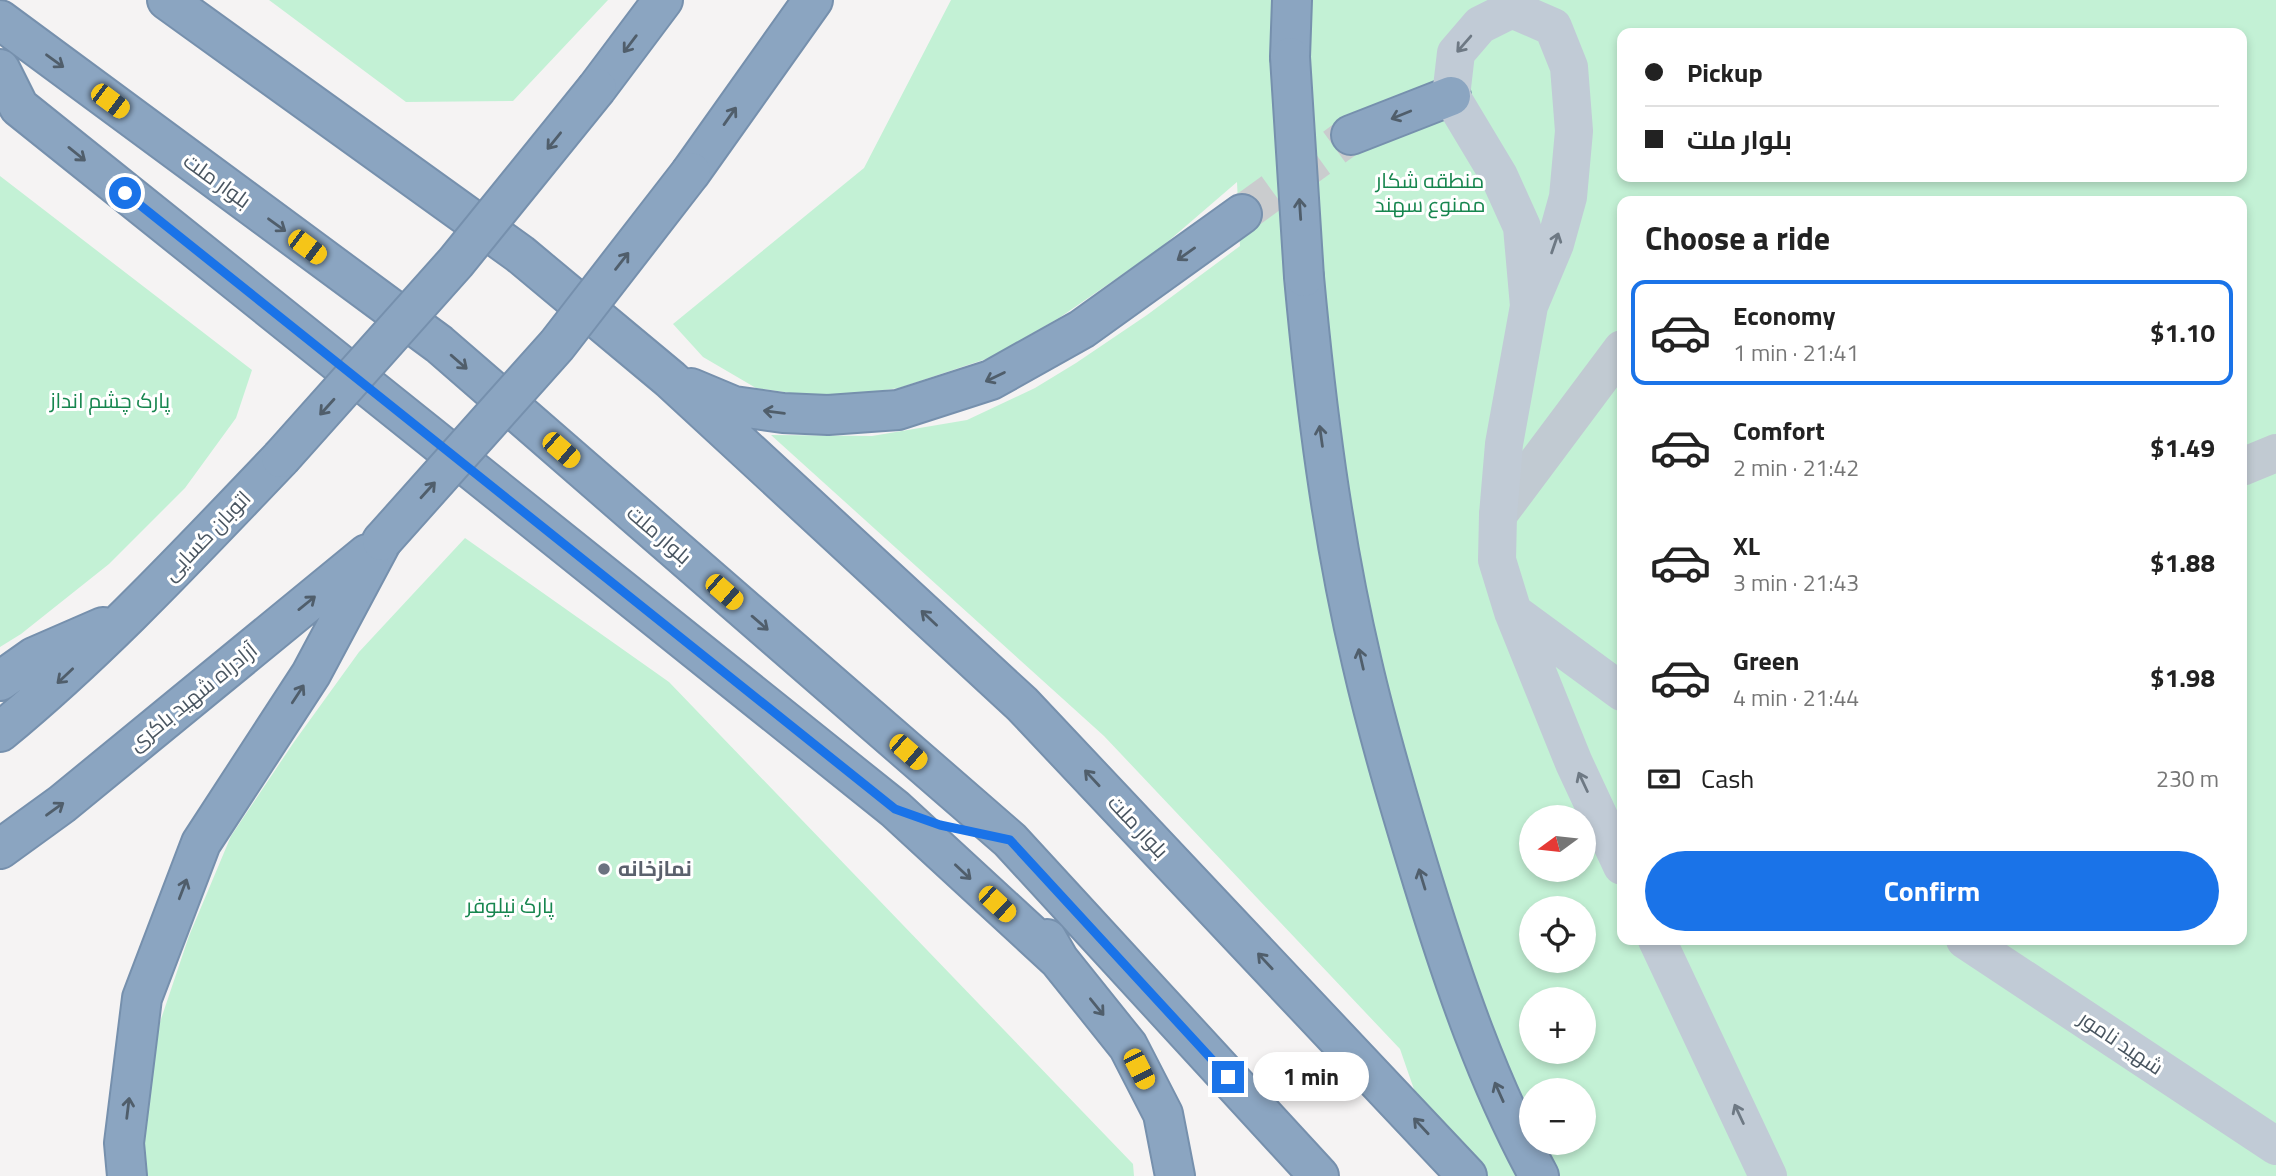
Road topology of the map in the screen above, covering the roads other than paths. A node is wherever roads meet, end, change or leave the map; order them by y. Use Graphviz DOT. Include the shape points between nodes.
graph roads {
  1 [pos="167,0"];
  2 [pos="663,0"];
  3 [pos="813,0"];
  4 [pos="1292,0"];
  5 [pos="1512,5"];
  6 [pos="0,20"];
  7 [pos="0,69"];
  8 [pos="1451,96"];
  9 [pos="9,100"];
  10 [pos="1351,135"];
  11 [pos="1242,215"];
  12 [pos="1529,306"];
  13 [pos="1617,356"];
  14 [pos="670,379"];
  15 [pos="2276,453"];
  16 [pos="2247,465"];
  17 [pos="1497,515"];
  18 [pos="382,541"];
  19 [pos="1513,612"];
  20 [pos="133,613"];
  21 [pos="0,681"];
  22 [pos="1617,688"];
  23 [pos="0,732"];
  24 [pos="895,809"];
  25 [pos="1010,840"];
  26 [pos="0,849"];
  27 [pos="1617,855"];
  28 [pos="1659,945"];
  29 [pos="1973,945"];
  30 [pos="1059,960"];
  31 [pos="2276,1146"];
  32 [pos="127,1176"];
  33 [pos="1175,1176"];
  34 [pos="1319,1176"];
  35 [pos="1467,1176"];
  36 [pos="1539,1176"];
  37 [pos="1768,1176"];
  1 -- 14 [label="highway, بلوار ملت" via="520,254"];
  2 -- 20 [label="highway, اتوبان کسایی, one-way, bridge" via="456,262 281,458"];
  18 -- 3 [label="highway, one-way, bridge" via="557,345 691,172"];
  36 -- 4 [label="highway, one-way, bridge" via="1473,1036 1397,798 1368,689 1332,515 1315,398 1290,57"];
  5 -- 8 [label="street, one-way" via="1480,25 1456,53"];
  12 -- 5 [label="street, one-way" via="1555,244 1568,197 1574,131 1569,67 1553,27"];
  6 -- 25 [label="highway, بلوار ملت, one-way" via="439,344"];
  7 -- 9 [label="highway"];
  8 -- 10 [label="highway, one-way"];
  8 -- 12 [label="street" via="1499,176 1522,227"];
  9 -- 24 [label="highway, one-way"];
  11 -- 14 [label="highway, one-way" via="1070,335 991,380 898,410 828,415 734,406"];
  12 -- 17 [label="street" via="1504,444"];
  13 -- 17 [label="street"];
  35 -- 14 [label="highway, بلوار ملت, one-way" via="1022,704"];
  15 -- 16 [label="street"];
  17 -- 19 [label="street" via="1497,560"];
  26 -- 18 [label="highway, آزادراه شهید باکری, one-way" via="62,804"];
  32 -- 18 [label="highway, one-way" via="124,1143 142,998 201,843 311,674"];
  19 -- 22 [label="street"];
  27 -- 19 [label="street, one-way"];
  20 -- 21 [label="highway" via="34,657"];
  20 -- 23 [label="highway, one-way"];
  24 -- 25 [label="highway" via="940,825"];
  24 -- 30 [label="highway, one-way"];
  25 -- 30 [label="highway" via="1027,903"];
  25 -- 34 [label="highway, بلوار ملت"];
  37 -- 28 [label="street, one-way"];
  29 -- 31 [label="street, شهید نامور"];
  30 -- 33 [label="highway, one-way" via="1128,1046 1163,1114"];
}
